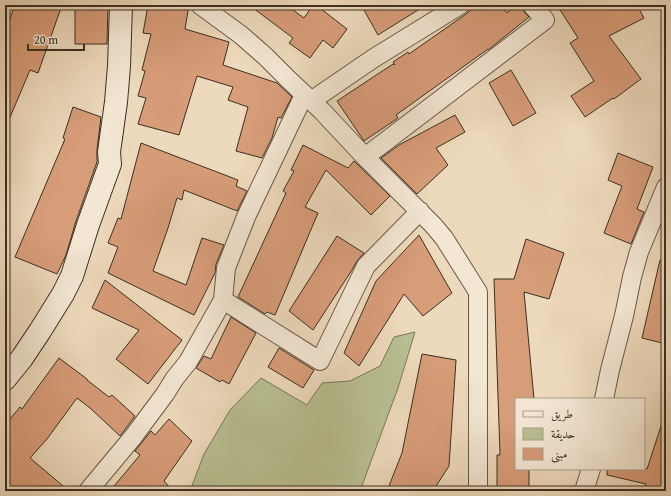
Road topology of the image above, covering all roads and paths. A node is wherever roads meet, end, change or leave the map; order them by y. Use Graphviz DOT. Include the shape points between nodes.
graph roads {
  1 [pos="121,5"];
  2 [pos="200,5"];
  3 [pos="460,5"];
  4 [pos="532,5"];
  5 [pos="308,98"];
  6 [pos="365,157"];
  7 [pos="666,187"];
  8 [pos="420,211"];
  9 [pos="223,300"];
  10 [pos="5,379"];
  11 [pos="604,398"];
  12 [pos="591,470"];
  13 [pos="88,491"];
  14 [pos="478,491"];
  15 [pos="584,491"];
  1 -- 10 [label="main road" via="119,66 109,152 110,164 72,276 40,331"];
  2 -- 5 [label="street" via="241,35"];
  3 -- 5 [label="street"];
  4 -- 6 [label="street" via="545,20"];
  5 -- 6 [label="street"];
  5 -- 9 [label="street" via="246,217 226,268"];
  6 -- 8 [label="street"];
  7 -- 11 [label="street" via="639,252"];
  8 -- 9 [label="street" via="366,266 320,361"];
  8 -- 14 [label="street" via="444,238 478,292"];
  9 -- 13 [label="street" via="188,362 133,437"];
  12 -- 15 [label="street"];
}
